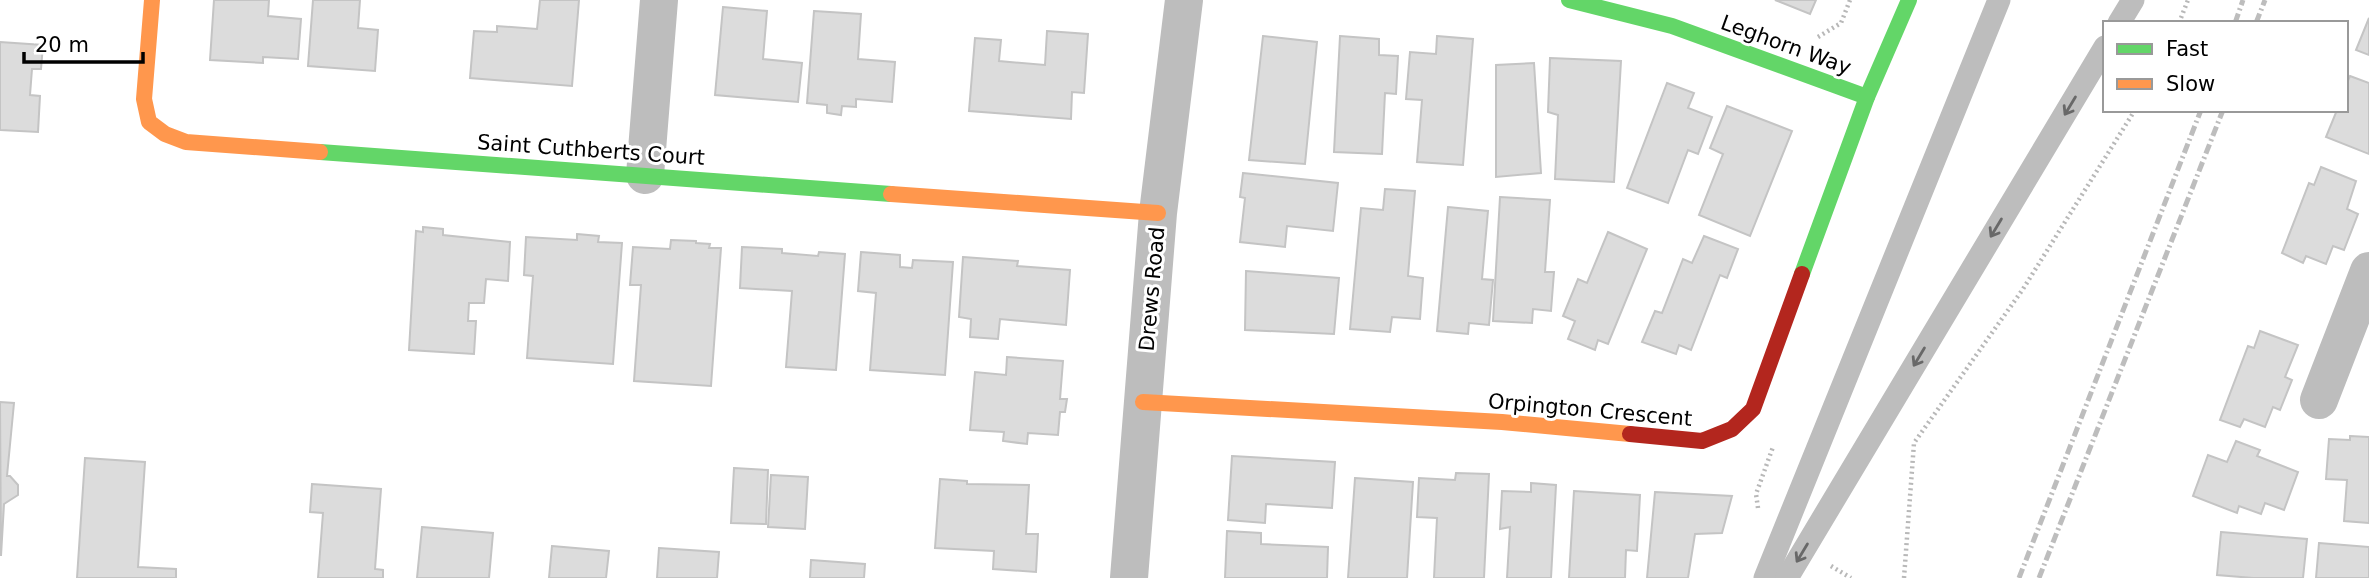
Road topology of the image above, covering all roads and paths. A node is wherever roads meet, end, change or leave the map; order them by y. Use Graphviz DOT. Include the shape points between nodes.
graph roads {
  1 [pos="152,0"];
  2 [pos="659,0"];
  3 [pos="1184,0"];
  4 [pos="1569,0"];
  5 [pos="1909,0"];
  6 [pos="1999,0"];
  7 [pos="2133,0"];
  8 [pos="2188,0"];
  9 [pos="2120,21"];
  10 [pos="2180,21"];
  11 [pos="2103,50"];
  12 [pos="1867,97"];
  13 [pos="2134,112"];
  14 [pos="645,175"];
  15 [pos="1158,212"];
  16 [pos="2369,271"];
  17 [pos="2358,328"];
  18 [pos="2319,400"];
  19 [pos="1143,402"];
  20 [pos="1129,578"];
  21 [pos="1765,578"];
  22 [pos="1787,578"];
  23 [pos="1904,578"];
  1 -- 14 [label="street, Saint Cuthberts Court" via="144,99 149,122 186,142"];
  2 -- 14 [label="street"];
  3 -- 15 [label="street, Drews Road"];
  4 -- 12 [label="street, Leghorn Way" via="1672,26"];
  5 -- 12 [label="street, Orpington Crescent"];
  6 -- 21 [label="lane"];
  7 -- 9 [label="lane"];
  8 -- 10 [label="path"];
  11 -- 22 [label="lane, one-way"];
  12 -- 19 [label="street, Orpington Crescent" via="1754,409 1732,429 1702,441 1502,422"];
  13 -- 23 [label="path" via="2023,289 1914,443"];
  14 -- 15 [label="street, Saint Cuthberts Court"];
  15 -- 19 [label="street, Drews Road"];
  16 -- 17 [label="street"];
  17 -- 18 [label="street"];
  19 -- 20 [label="street, Drews Road"];
}
